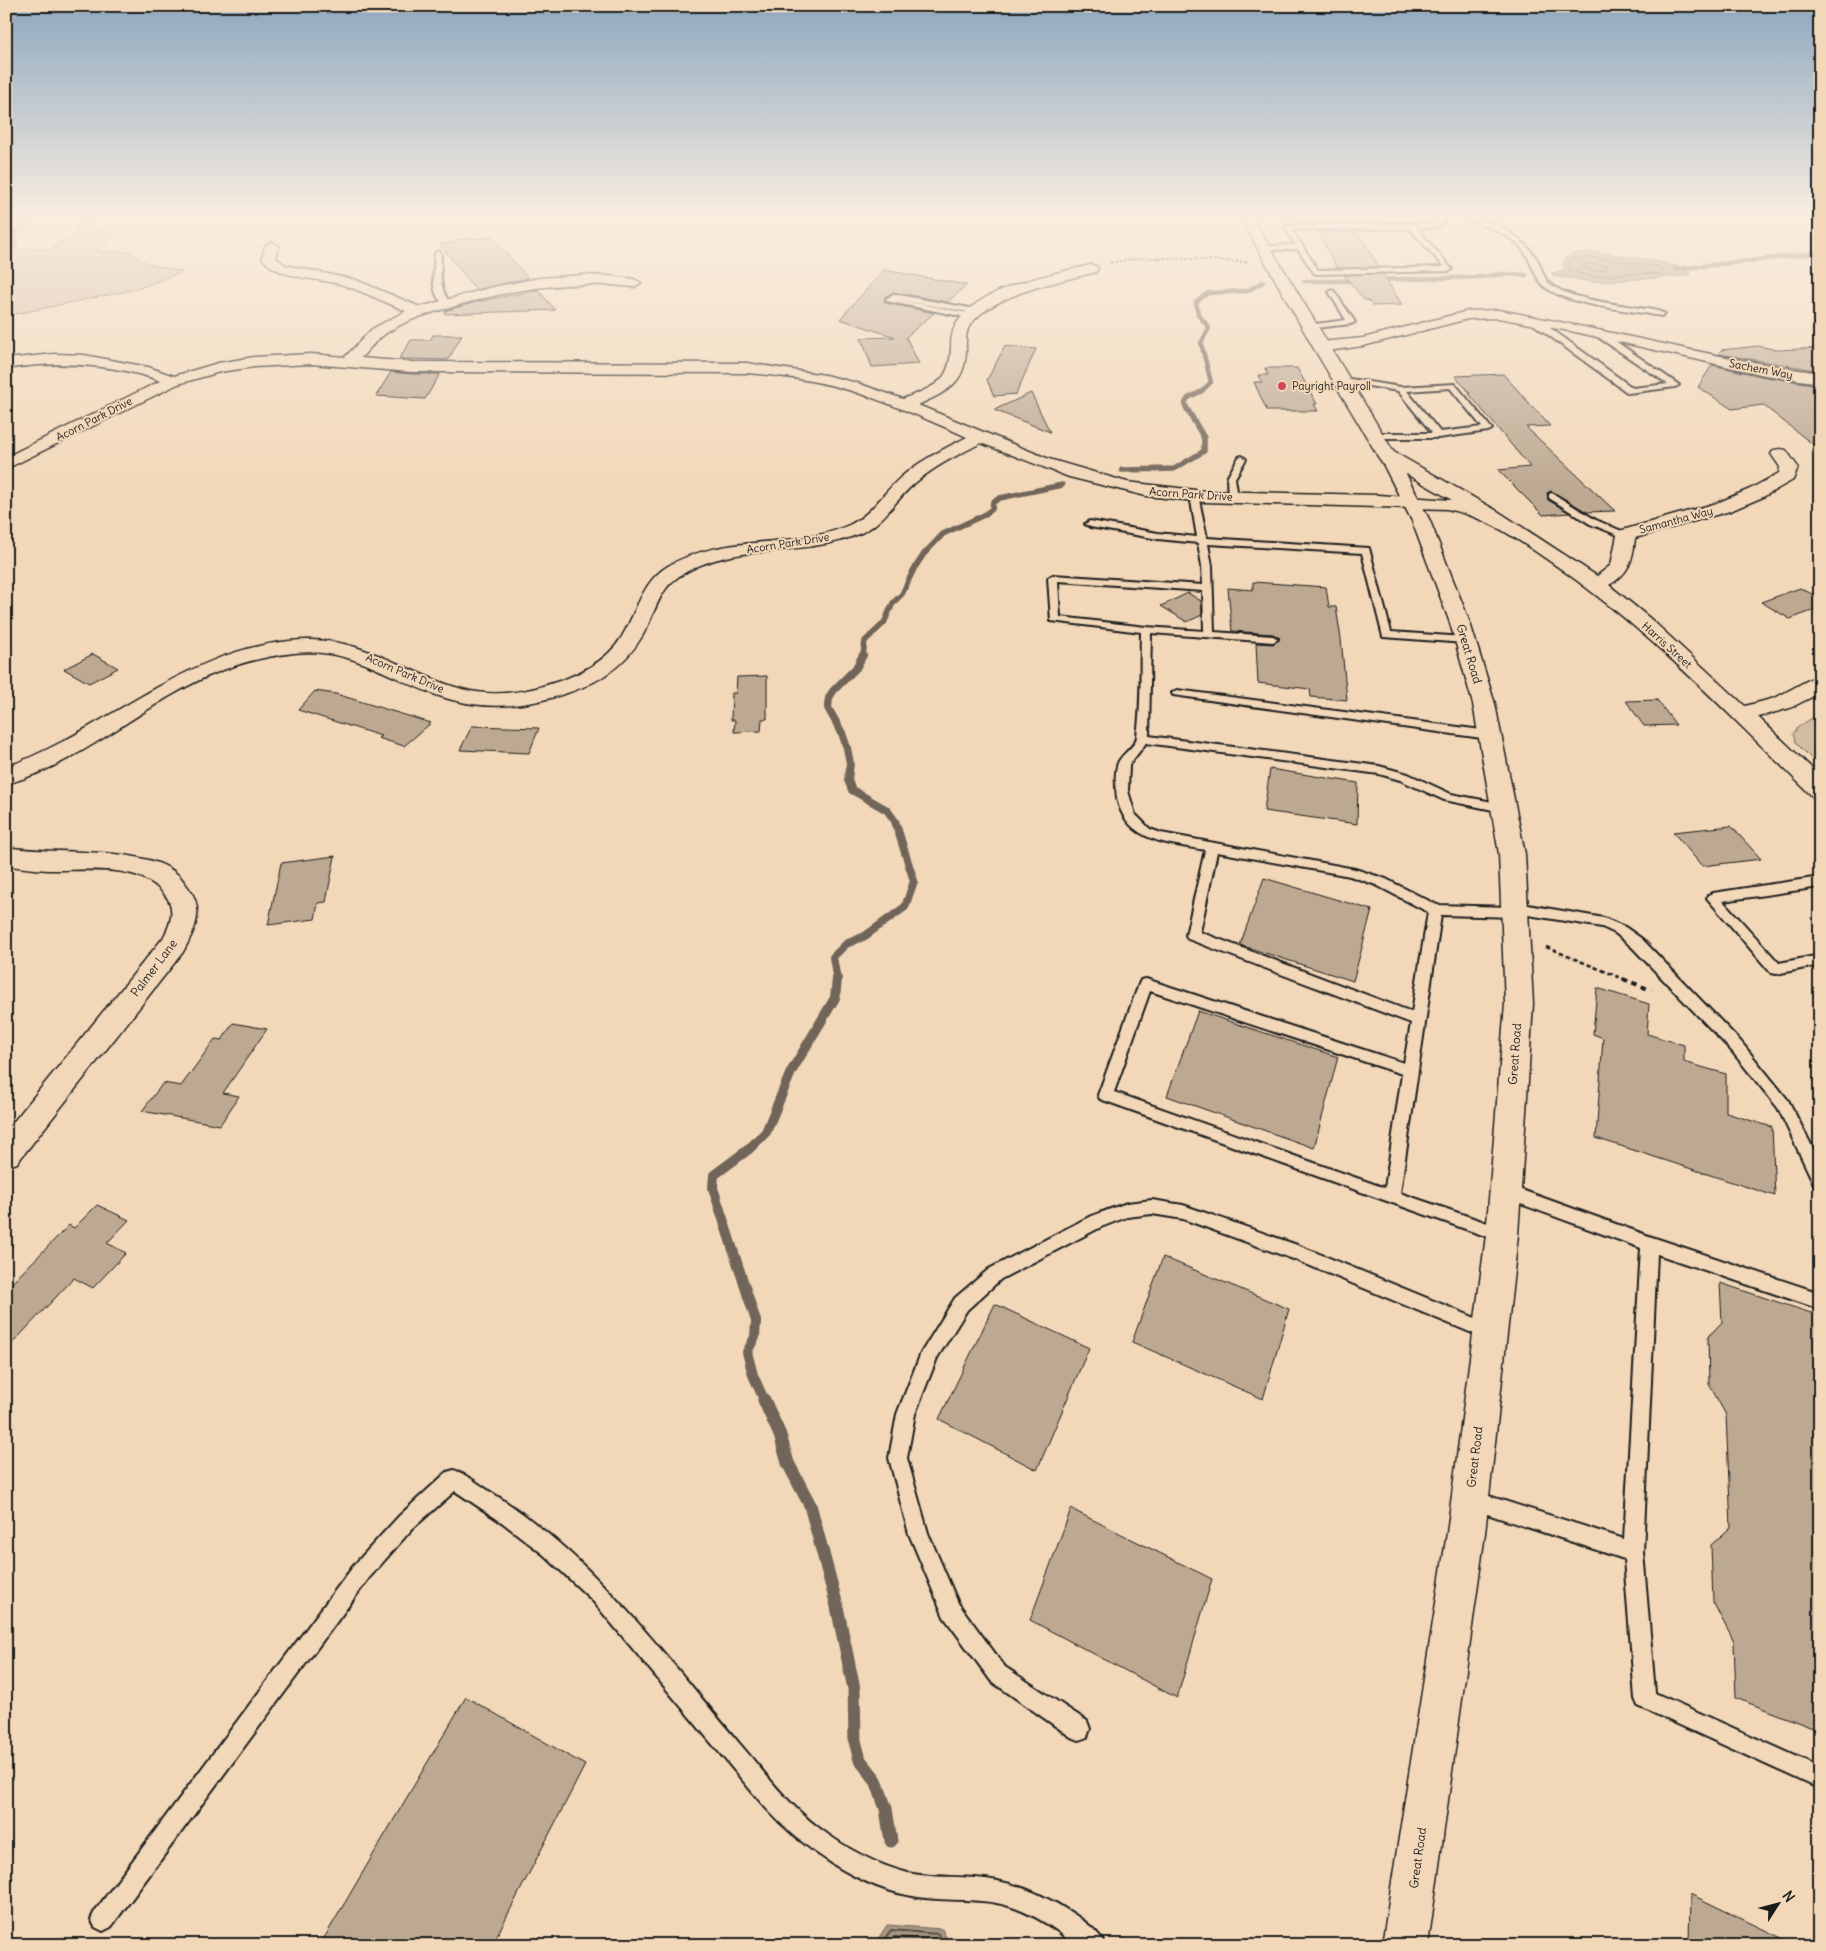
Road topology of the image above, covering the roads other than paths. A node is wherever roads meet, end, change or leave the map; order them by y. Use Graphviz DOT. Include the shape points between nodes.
graph roads {
  1 [pos="411,308"];
  2 [pos="433,308"];
  3 [pos="940,308"];
  4 [pos="949,308"];
  5 [pos="980,308"];
  6 [pos="1298,308"];
  7 [pos="1342,308"];
  8 [pos="1632,308"];
  9 [pos="420,312"];
  10 [pos="972,313"];
  11 [pos="1661,314"];
  12 [pos="1532,319"];
  13 [pos="1309,327"];
  14 [pos="1598,333"];
  15 [pos="1321,346"];
  16 [pos="350,362"];
  17 [pos="6,364"];
  18 [pos="1820,378"];
  19 [pos="1340,379"];
  20 [pos="172,381"];
  21 [pos="1402,388"];
  22 [pos="903,405"];
  23 [pos="1438,435"];
  24 [pos="1374,436"];
  25 [pos="980,437"];
  26 [pos="1386,454"];
  27 [pos="1780,454"];
  28 [pos="1242,459"];
  29 [pos="6,464"];
  30 [pos="1194,496"];
  31 [pos="1552,496"];
  32 [pos="1233,497"];
  33 [pos="1411,502"];
  34 [pos="1499,520"];
  35 [pos="1090,524"];
  36 [pos="1626,535"];
  37 [pos="1202,542"];
  38 [pos="1596,584"];
  39 [pos="1208,588"];
  40 [pos="1146,630"];
  41 [pos="1209,634"];
  42 [pos="1273,639"];
  43 [pos="1465,640"];
  44 [pos="1820,683"];
  45 [pos="1177,693"];
  46 [pos="1741,713"];
  47 [pos="1489,735"];
  48 [pos="1143,738"];
  49 [pos="6,776"];
  50 [pos="1820,790"];
  51 [pos="1503,808"];
  52 [pos="1212,846"];
  53 [pos="6,856"];
  54 [pos="1820,882"];
  55 [pos="1435,910"];
  56 [pos="1516,910"];
  57 [pos="1820,960"];
  58 [pos="1418,1020"];
  59 [pos="1411,1071"];
  60 [pos="6,1154"];
  61 [pos="1820,1179"];
  62 [pos="1505,1191"];
  63 [pos="1391,1196"];
  64 [pos="1502,1235"];
  65 [pos="1649,1244"];
  66 [pos="1820,1301"];
  67 [pos="1489,1332"];
  68 [pos="1470,1499"];
  69 [pos="1633,1552"];
  70 [pos="1079,1728"];
  71 [pos="1820,1778"];
  72 [pos="103,1919"];
  73 [pos="1092,1945"];
  74 [pos="1405,1945"];
  1 -- 9 [label="street"];
  2 -- 9 [label="street"];
  3 -- 10 [label="lane"];
  4 -- 10 [label="lane"];
  5 -- 10 [label="street"];
  6 -- 13 [label="street, Great Road"];
  7 -- 13 [label="lane" via="1351,322"];
  8 -- 11 [label="lane"];
  9 -- 16 [label="street" via="382,329"];
  10 -- 22 [label="street" via="960,328 957,366 952,378"];
  12 -- 14 [label="street, Sachem Way"];
  12 -- 14 [label="lane" via="1631,391 1675,385"];
  12 -- 15 [label="street, Sachem Way" via="1498,314 1468,315 1363,342"];
  13 -- 15 [label="street, Great Road"];
  14 -- 18 [label="street, Sachem Way" via="1765,370"];
  15 -- 19 [label="street, Great Road"];
  16 -- 20 [label="street, Acorn Park Drive" via="301,359 254,362"];
  16 -- 22 [label="street, Acorn Park Drive" via="411,367 747,368 834,382"];
  17 -- 20 [label="street" via="54,357 81,358 159,374"];
  19 -- 21 [label="lane"];
  19 -- 24 [label="street, Great Road"];
  20 -- 29 [label="street, Acorn Park Drive"];
  21 -- 23 [label="lane"];
  21 -- 23 [label="lane" via="1452,386 1488,429"];
  22 -- 25 [label="street, Acorn Park Drive"];
  23 -- 24 [label="lane"];
  24 -- 26 [label="street, Great Road"];
  25 -- 30 [label="street, Acorn Park Drive" via="1093,479 1134,489"];
  25 -- 49 [label="street, Acorn Park Drive" via="914,474 870,520 857,528 815,540 708,556 672,571 649,595 637,627 619,656 605,667 565,687 517,698 475,698 435,687 352,651 314,646 274,649 229,659 191,675 66,751"];
  26 -- 33 [label="street, Great Road"];
  26 -- 34 [label="street, Harris Street"];
  27 -- 36 [label="street, Samantha Way" via="1789,467 1787,476 1771,486 1703,514"];
  28 -- 32 [label="lane" via="1231,478"];
  30 -- 32 [label="street, Acorn Park Drive"];
  30 -- 37 [label="lane"];
  31 -- 36 [label="lane" via="1594,522"];
  32 -- 33 [label="street, Acorn Park Drive"];
  33 -- 34 [label="street, Harris Street" via="1459,505"];
  33 -- 43 [label="street, Great Road" via="1437,560"];
  34 -- 38 [label="street, Harris Street"];
  35 -- 37 [label="lane"];
  36 -- 38 [label="street, Samantha Way" via="1622,565 1613,575"];
  37 -- 39 [label="lane"];
  37 -- 43 [label="lane" via="1366,550 1387,635"];
  38 -- 46 [label="street, Harris Street"];
  39 -- 40 [label="lane" via="1053,578 1055,619"];
  39 -- 41 [label="lane"];
  40 -- 41 [label="lane"];
  40 -- 48 [label="lane"];
  41 -- 42 [label="lane"];
  43 -- 47 [label="street, Great Road" via="1484,704"];
  44 -- 46 [label="street" via="1780,706"];
  45 -- 47 [label="lane"];
  46 -- 50 [label="street, Harris Street"];
  47 -- 51 [label="street, Great Road"];
  48 -- 51 [label="lane" via="1380,770 1404,776 1448,797"];
  48 -- 52 [label="lane" via="1123,764 1121,775 1125,806 1130,816 1146,832"];
  51 -- 56 [label="street, Great Road" via="1512,854"];
  52 -- 55 [label="lane" via="1351,872 1381,882"];
  52 -- 58 [label="lane" via="1193,935"];
  53 -- 60 [label="street, Palmer Lane" via="150,869 178,891 185,906 183,925 173,945"];
  54 -- 57 [label="lane" via="1713,898 1776,969"];
  55 -- 56 [label="lane"];
  55 -- 58 [label="lane"];
  56 -- 61 [label="lane" via="1604,923 1620,930 1636,943 1736,1046 1782,1104"];
  56 -- 62 [label="street, Great Road" via="1519,1004"];
  58 -- 59 [label="lane"];
  59 -- 63 [label="lane"];
  59 -- 63 [label="lane" via="1146,984 1105,1095"];
  62 -- 64 [label="street, Great Road"];
  62 -- 65 [label="lane"];
  63 -- 64 [label="lane"];
  64 -- 67 [label="street, Great Road"];
  65 -- 66 [label="lane"];
  65 -- 69 [label="lane"];
  67 -- 68 [label="street, Great Road"];
  67 -- 70 [label="lane" via="1300,1254 1183,1212 1152,1207 1127,1210 1095,1222 996,1274 960,1304 930,1352 906,1414 898,1458 917,1524 951,1610 998,1674"];
  68 -- 69 [label="lane"];
  68 -- 74 [label="street, Great Road"];
  69 -- 71 [label="lane" via="1645,1700"];
  72 -- 73 [label="lane" via="367,1565 420,1506 454,1479 551,1548 599,1593 772,1798 801,1828 830,1850 900,1882 937,1889 976,1888 1010,1894 1038,1906 1078,1931"];
}
